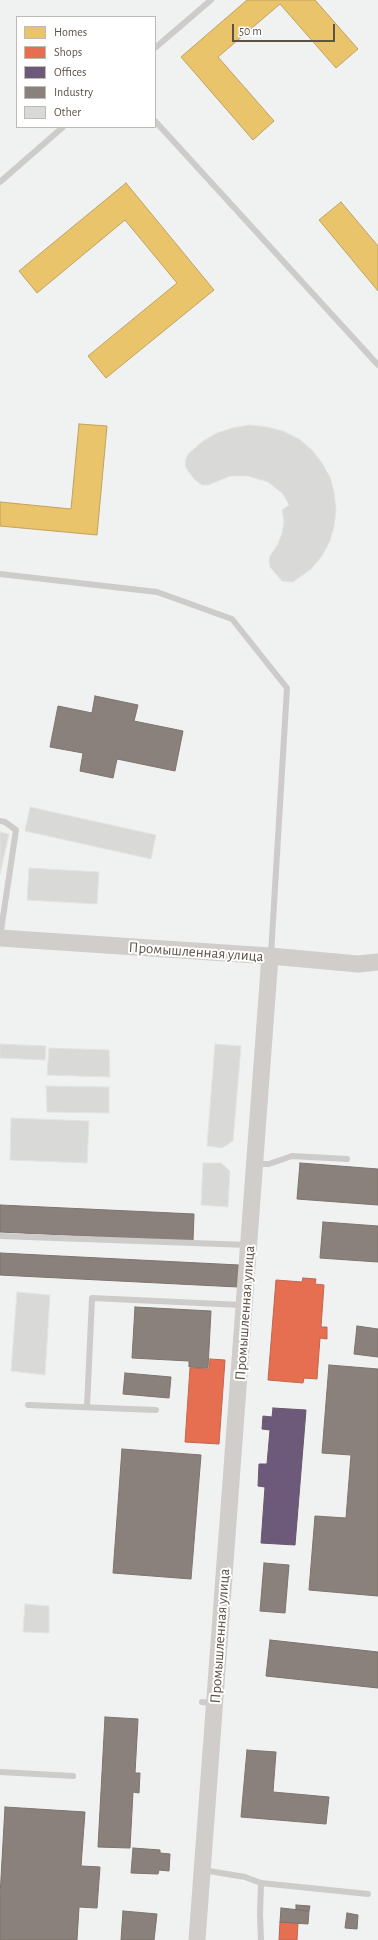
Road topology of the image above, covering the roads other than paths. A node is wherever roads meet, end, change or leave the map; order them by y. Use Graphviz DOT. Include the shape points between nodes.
graph roads {
  1 [pos="211,0"];
  2 [pos="156,47"];
  3 [pos="156,122"];
  4 [pos="62,128"];
  5 [pos="0,182"];
  6 [pos="378,365"];
  7 [pos="0,574"];
  8 [pos="0,821"];
  9 [pos="0,938"];
  10 [pos="270,956"];
  11 [pos="378,962"];
  12 [pos="347,1159"];
  13 [pos="256,1164"];
  14 [pos="0,1236"];
  15 [pos="250,1245"];
  16 [pos="245,1305"];
  17 [pos="28,1405"];
  18 [pos="87,1407"];
  19 [pos="156,1410"];
  20 [pos="0,1772"];
  21 [pos="73,1776"];
  22 [pos="201,1870"];
  23 [pos="261,1883"];
  24 [pos="368,1894"];
  25 [pos="197,1940"];
  26 [pos="262,1940"];
  1 -- 2 [label="lane"];
  3 -- 6 [label="lane"];
  4 -- 5 [label="lane"];
  7 -- 10 [label="lane" via="157,592 232,620 287,688"];
  8 -- 9 [label="lane" via="16,830"];
  9 -- 10 [label="main road, Промышленная улица"];
  10 -- 11 [label="main road" via="358,964"];
  10 -- 13 [label="main road, Промышленная улица"];
  12 -- 13 [label="lane" via="292,1156 269,1164"];
  13 -- 15 [label="main road, Промышленная улица"];
  14 -- 15 [label="lane"];
  15 -- 16 [label="main road, Промышленная улица"];
  16 -- 18 [label="lane" via="92,1298"];
  16 -- 22 [label="main road, Промышленная улица" via="209,1703"];
  17 -- 18 [label="lane"];
  18 -- 19 [label="lane"];
  20 -- 21 [label="lane"];
  22 -- 23 [label="lane" via="246,1877"];
  22 -- 25 [label="main road, Промышленная улица"];
  23 -- 24 [label="lane"];
  23 -- 26 [label="lane"];
}
